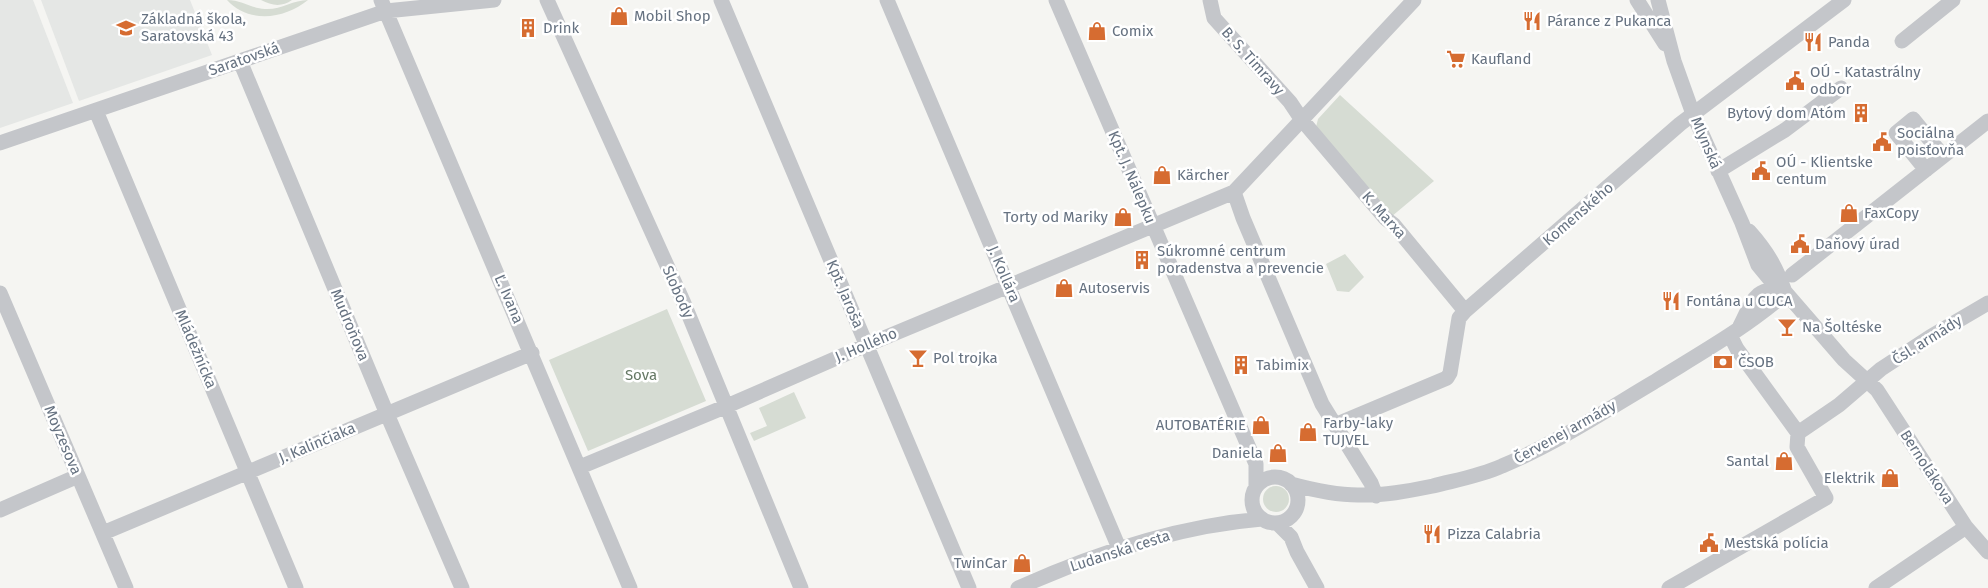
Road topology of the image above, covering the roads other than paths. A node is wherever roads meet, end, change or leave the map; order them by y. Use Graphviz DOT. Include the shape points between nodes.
graph roads {
  1 [pos="494,0"];
  2 [pos="547,0"];
  3 [pos="721,0"];
  4 [pos="887,0"];
  5 [pos="1056,0"];
  6 [pos="1210,0"];
  7 [pos="1414,0"];
  8 [pos="1637,0"];
  9 [pos="1658,0"];
  10 [pos="1844,0"];
  11 [pos="1952,0"];
  12 [pos="383,6"];
  13 [pos="1902,41"];
  14 [pos="240,61"];
  15 [pos="1674,61"];
  16 [pos="1841,88"];
  17 [pos="96,111"];
  18 [pos="1693,114"];
  19 [pos="1302,120"];
  20 [pos="1988,121"];
  21 [pos="0,143"];
  22 [pos="1943,156"];
  23 [pos="1926,170"];
  24 [pos="1718,171"];
  25 [pos="1234,192"];
  26 [pos="1742,223"];
  27 [pos="1153,225"];
  28 [pos="1758,265"];
  29 [pos="1792,275"];
  30 [pos="1009,286"];
  31 [pos="0,293"];
  32 [pos="1786,293"];
  33 [pos="1755,296"];
  34 [pos="1988,303"];
  35 [pos="1465,311"];
  36 [pos="1734,332"];
  37 [pos="866,345"];
  38 [pos="532,353"];
  39 [pos="1867,380"];
  40 [pos="727,406"];
  41 [pos="387,414"];
  42 [pos="1335,425"];
  43 [pos="1798,434"];
  44 [pos="1256,464"];
  45 [pos="580,467"];
  46 [pos="248,472"];
  47 [pos="78,476"];
  48 [pos="1272,478"];
  49 [pos="1291,484"];
  50 [pos="1256,487"];
  51 [pos="1316,490"];
  52 [pos="1376,496"];
  53 [pos="1253,503"];
  54 [pos="0,510"];
  55 [pos="1295,510"];
  56 [pos="1262,519"];
  57 [pos="1226,522"];
  58 [pos="1277,523"];
  59 [pos="1966,527"];
  60 [pos="103,533"];
  61 [pos="1291,536"];
  62 [pos="1119,548"];
  63 [pos="1988,552"];
  64 [pos="126,588"];
  65 [pos="296,588"];
  66 [pos="462,588"];
  67 [pos="630,588"];
  68 [pos="801,588"];
  69 [pos="969,588"];
  70 [pos="1018,588"];
  71 [pos="1317,588"];
  72 [pos="1669,588"];
  73 [pos="1876,588"];
  1 -- 12 [label="street, Saratovská"];
  2 -- 40 [label="street, Slobody"];
  3 -- 37 [label="street, Kpt. Jaroša"];
  4 -- 30 [label="street, J. Kollára"];
  5 -- 27 [label="street, Kpt. J. Nálepku"];
  6 -- 19 [label="street, B. S. Timravy" via="1214,18 1290,102"];
  7 -- 19 [label="street"];
  8 -- 15 [label="street, Mlynská"];
  9 -- 15 [label="street, Mlynská"];
  10 -- 18 [label="street, Komenského"];
  11 -- 13 [label="street"];
  12 -- 14 [label="street, Saratovská"];
  12 -- 38 [label="street, Ľ. Ivana"];
  14 -- 17 [label="street, Saratovská"];
  14 -- 41 [label="street, Mudroňova"];
  15 -- 18 [label="street, Mlynská"];
  16 -- 24 [label="street" via="1786,130"];
  17 -- 21 [label="street, Saratovská"];
  17 -- 46 [label="street, Mládežnícka"];
  18 -- 24 [label="street, Mlynská"];
  18 -- 35 [label="street, Komenského"];
  19 -- 25 [label="street"];
  19 -- 35 [label="street, K. Marxa"];
  20 -- 22 [label="street"];
  22 -- 23 [label="street"];
  22 -- 23 [label="street" via="1913,119 1896,133"];
  23 -- 29 [label="street"];
  24 -- 26 [label="street, Mlynská"];
  25 -- 27 [label="street"];
  25 -- 42 [label="street" via="1321,400"];
  26 -- 28 [label="street, Mlynská"];
  26 -- 32 [label="street, Mlynská" via="1765,249"];
  27 -- 30 [label="street, J. Hollého"];
  27 -- 44 [label="street, Kpt. J. Nálepku"];
  28 -- 32 [label="street, Mlynská"];
  28 -- 33 [label="street, Mlynská"];
  30 -- 37 [label="street, J. Hollého"];
  30 -- 62 [label="street, J. Kollára"];
  31 -- 47 [label="street, Moyzesova"];
  32 -- 33 [label="street" via="1769,290"];
  32 -- 36 [label="street, Červenej armády"];
  32 -- 39 [label="street, Bernolákova"];
  33 -- 36 [label="street"];
  34 -- 39 [label="street, Čsl. armády"];
  35 -- 42 [label="street, Komenského" via="1458,318 1447,378"];
  36 -- 43 [label="street" via="1737,350"];
  36 -- 52 [label="street, Červenej armády" via="1532,453 1468,478"];
  37 -- 40 [label="street, J. Hollého"];
  37 -- 69 [label="street, Kpt. Jaroša"];
  38 -- 41 [label="street, J. Kalinčiaka"];
  38 -- 45 [label="street, Ľ. Ivana"];
  39 -- 43 [label="street, Čsl. armády"];
  39 -- 59 [label="street, Bernolákova" via="1877,390"];
  40 -- 45 [label="street, J. Hollého"];
  40 -- 68 [label="street, Slobody"];
  41 -- 46 [label="street, J. Kalinčiaka"];
  41 -- 66 [label="street, Mudroňova"];
  42 -- 52 [label="street"];
  43 -- 72 [label="street" via="1797,447 1826,498"];
  44 -- 48 [label="street, Kpt. J. Nálepku"];
  44 -- 50 [label="street, Kpt. J. Nálepku"];
  45 -- 67 [label="street, Ľ. Ivana"];
  46 -- 60 [label="street, J. Kalinčiaka"];
  46 -- 65 [label="street, Mládežnícka"];
  47 -- 54 [label="street"];
  47 -- 60 [label="street, Moyzesova"];
  48 -- 49 [label="street" via="1284,479"];
  48 -- 50 [label="street"];
  49 -- 51 [label="street, Červenej armády"];
  49 -- 55 [label="street" via="1297,494"];
  50 -- 53 [label="street"];
  51 -- 52 [label="street, Červenej armády"];
  51 -- 55 [label="street"];
  53 -- 56 [label="street"];
  53 -- 57 [label="street, Ludanská cesta"];
  55 -- 58 [label="street" via="1284,522"];
  55 -- 61 [label="street"];
  56 -- 57 [label="street, Ludanská cesta"];
  56 -- 58 [label="street"];
  57 -- 62 [label="street, Ludanská cesta"];
  58 -- 61 [label="street"];
  59 -- 63 [label="street, Bernolákova"];
  59 -- 73 [label="street"];
  60 -- 64 [label="street, Moyzesova"];
  61 -- 71 [label="street"];
  62 -- 70 [label="street, Ludanská cesta"];
}
